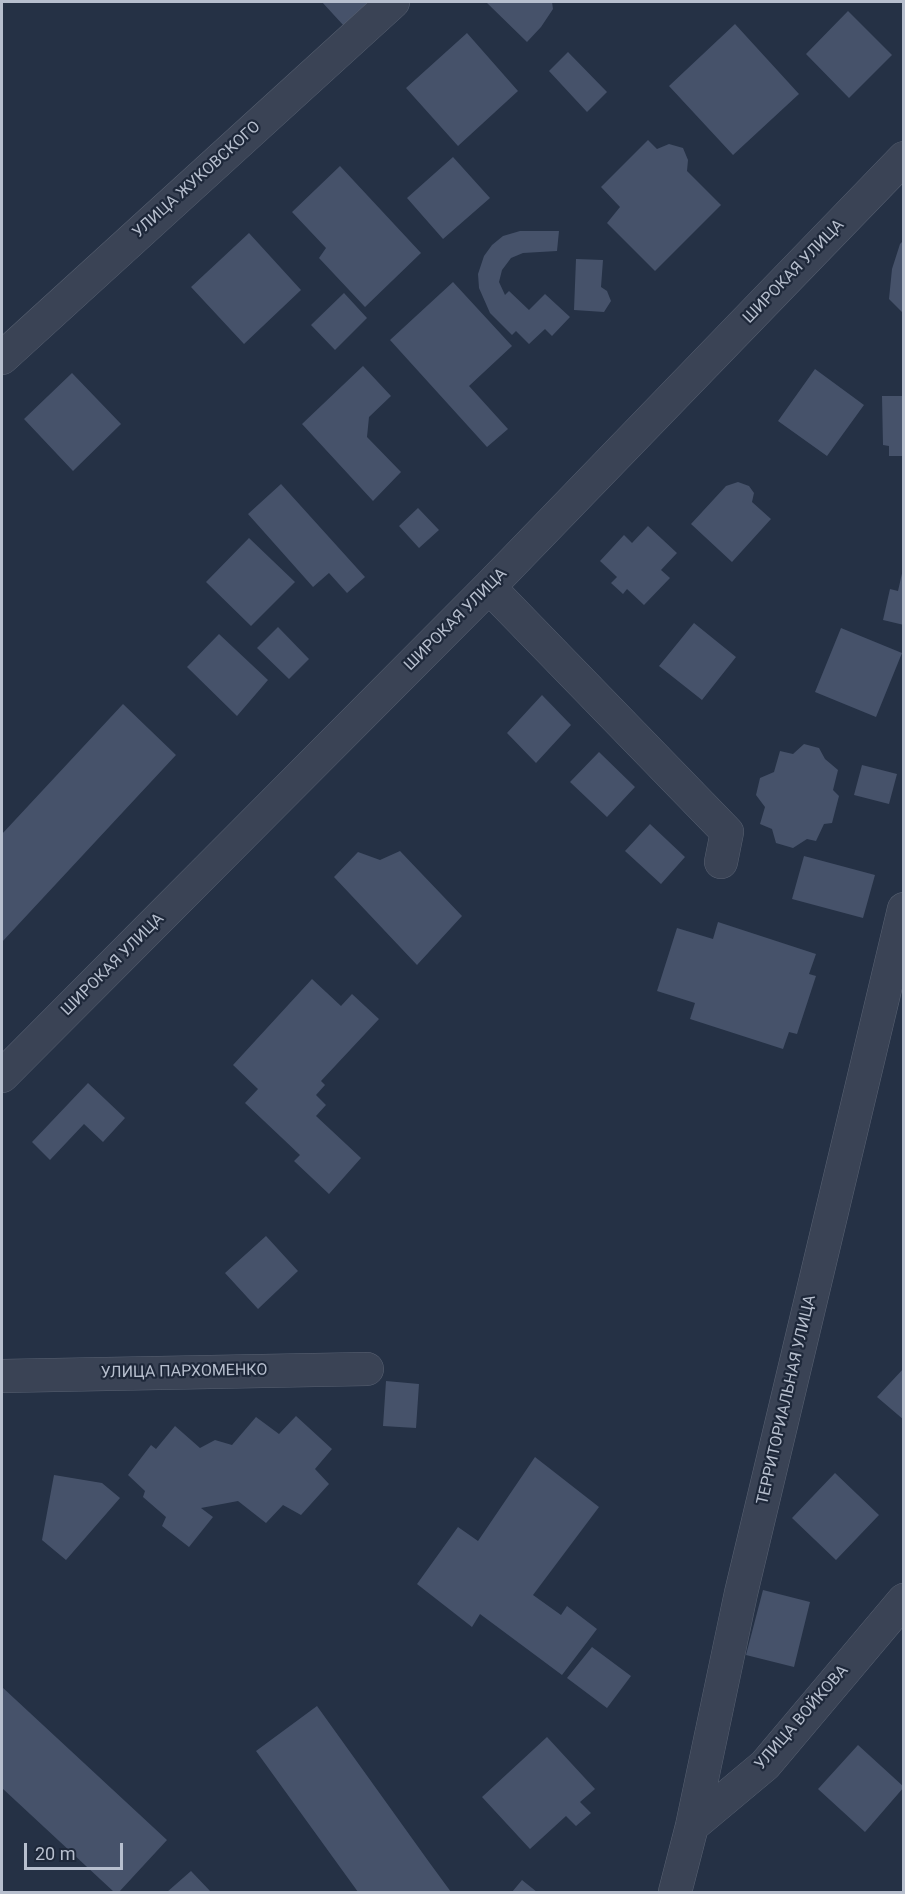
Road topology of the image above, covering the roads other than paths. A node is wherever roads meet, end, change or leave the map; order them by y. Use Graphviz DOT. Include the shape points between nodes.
graph roads {
  1 [pos="393,2"];
  2 [pos="903,158"];
  3 [pos="2,358"];
  4 [pos="489,587"];
  5 [pos="721,862"];
  6 [pos="903,909"];
  7 [pos="2,1076"];
  8 [pos="367,1369"];
  9 [pos="2,1376"];
  10 [pos="903,1600"];
  11 [pos="692,1826"];
  12 [pos="675,1893"];
  1 -- 3 [label="street, УЛИЦА ЖУКОВСКОГО"];
  2 -- 4 [label="street, ШИРОКАЯ УЛИЦА"];
  4 -- 5 [label="street" via="727,832"];
  4 -- 7 [label="street, ШИРОКАЯ УЛИЦА"];
  6 -- 11 [label="street, ТЕРРИТОРИАЛЬНАЯ УЛИЦА" via="741,1593"];
  8 -- 9 [label="street, УЛИЦА ПАРХОМЕНКО"];
  10 -- 11 [label="street, УЛИЦА ВОЙКОВА" via="765,1765"];
  11 -- 12 [label="street, ТЕРРИТОРИАЛЬНАЯ УЛИЦА"];
}
